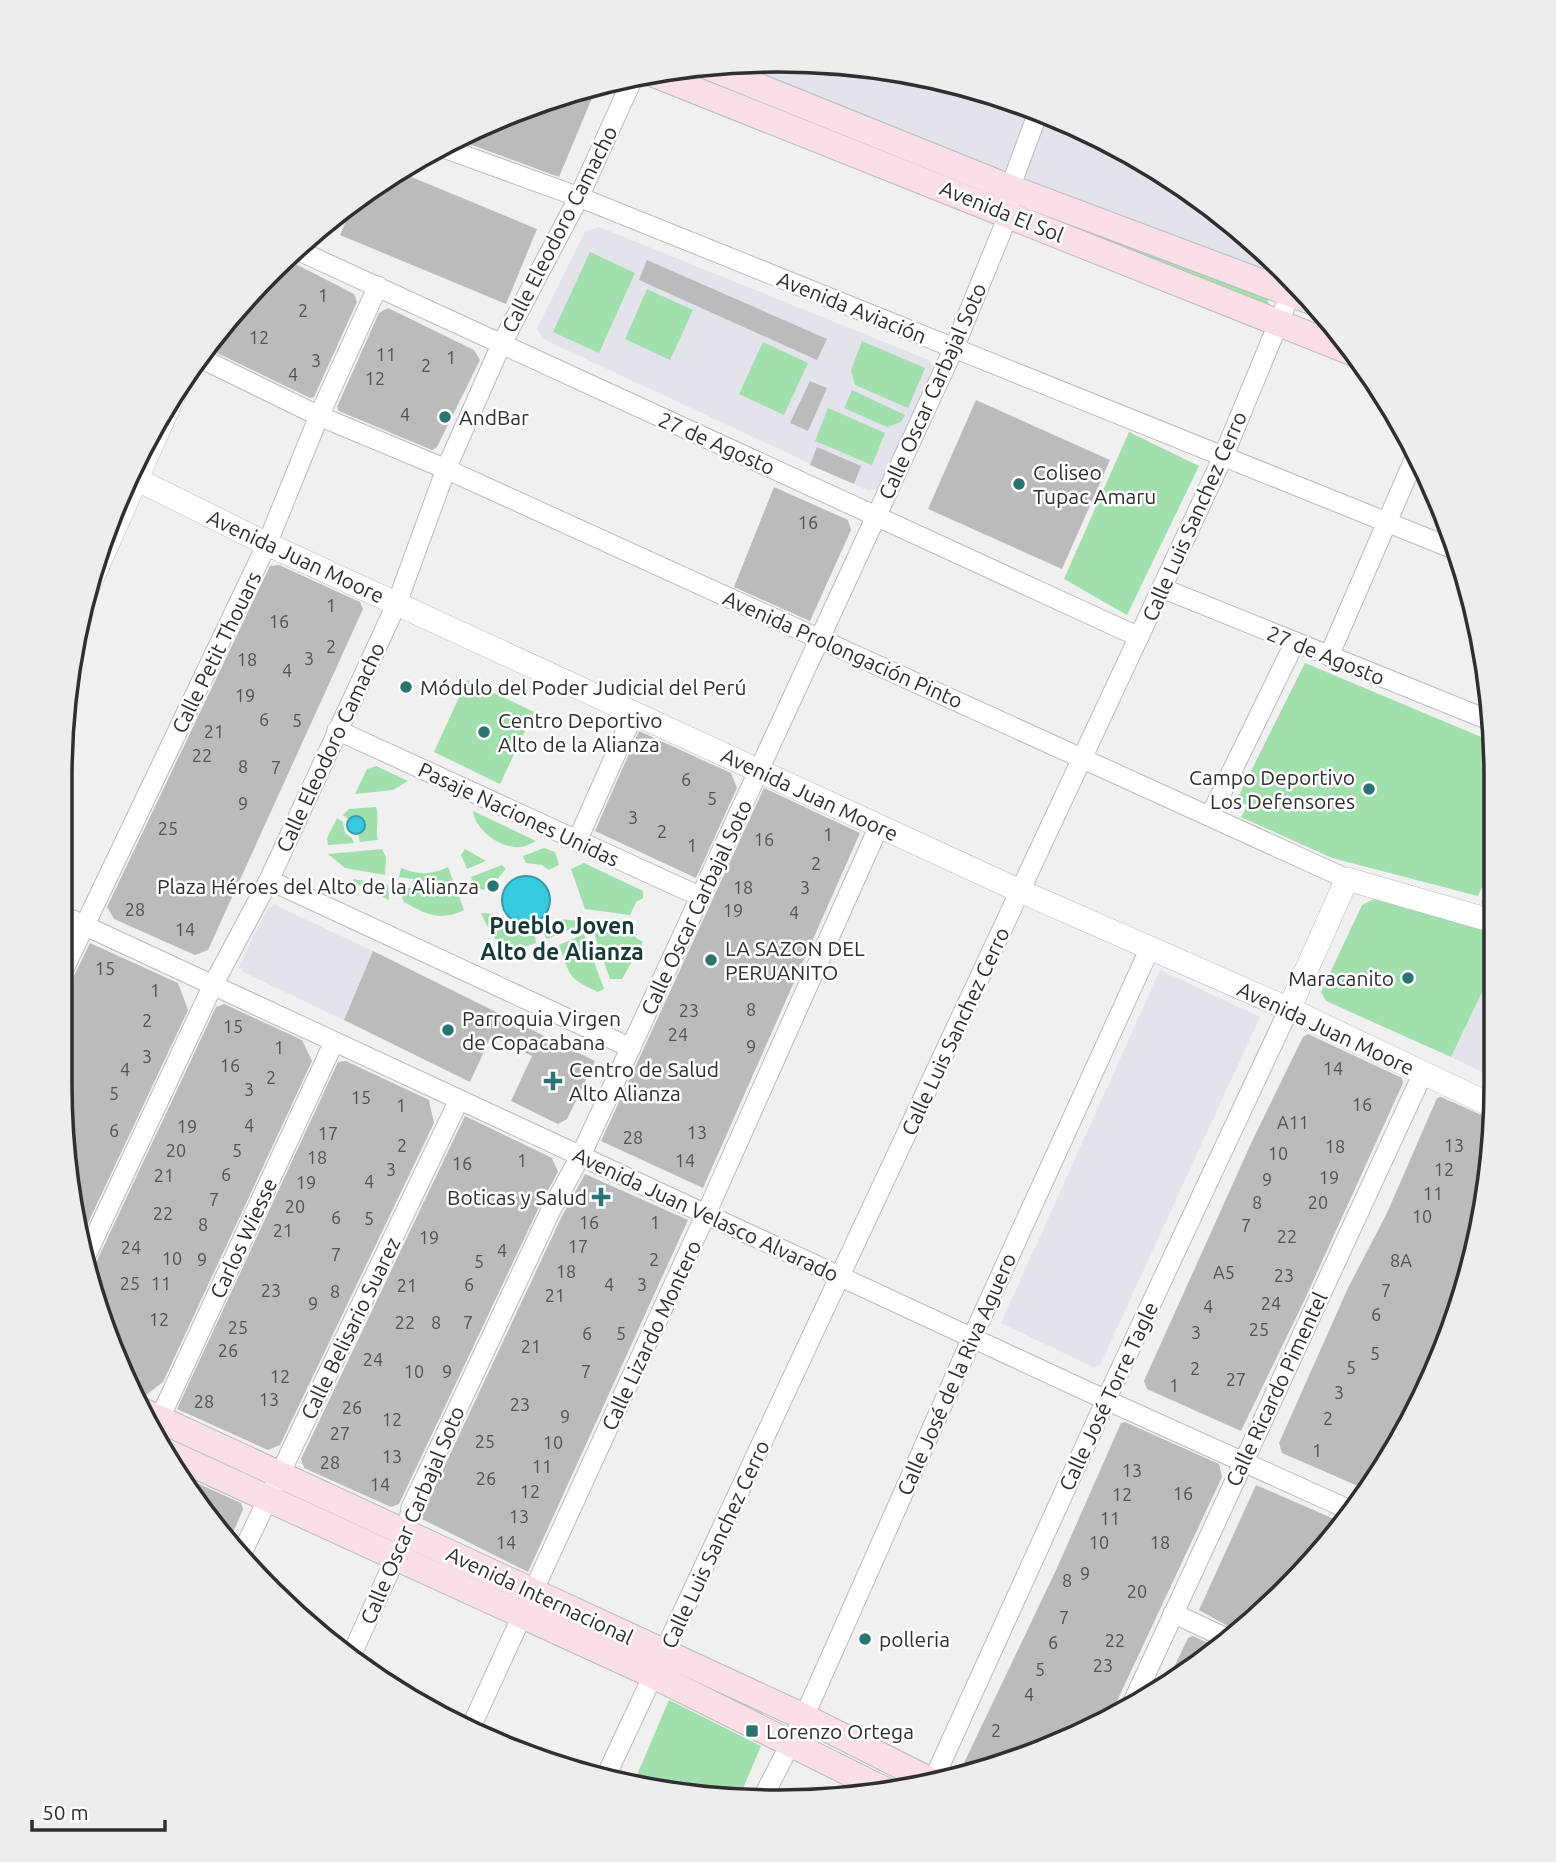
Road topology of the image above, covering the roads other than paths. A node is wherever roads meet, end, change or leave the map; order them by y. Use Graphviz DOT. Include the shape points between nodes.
graph roads {
  1 [pos="726,74"];
  2 [pos="670,80"];
  3 [pos="629,88"];
  4 [pos="1035,121"];
  5 [pos="453,151"];
  6 [pos="1010,188"];
  7 [pos="579,197"];
  8 [pos="1008,216"];
  9 [pos="305,254"];
  10 [pos="1283,285"];
  11 [pos="378,286"];
  12 [pos="1295,297"];
  13 [pos="1278,321"];
  14 [pos="500,345"];
  15 [pos="1336,345"];
  16 [pos="954,348"];
  17 [pos="208,362"];
  18 [pos="319,416"];
  19 [pos="1223,457"];
  20 [pos="1411,466"];
  21 [pos="446,469"];
  22 [pos="139,480"];
  23 [pos="876,516"];
  24 [pos="1386,522"];
  25 [pos="267,544"];
  26 [pos="1445,546"];
  27 [pos="1162,588"];
  28 [pos="397,603"];
  29 [pos="1139,637"];
  30 [pos="820,638"];
  31 [pos="1295,642"];
  32 [pos="1329,656"];
  33 [pos="634,713"];
  34 [pos="1481,717"];
  35 [pos="337,730"];
  36 [pos="1082,758"];
  37 [pos="759,771"];
  38 [pos="1210,816"];
  39 [pos="879,826"];
  40 [pos="578,841"];
  41 [pos="1347,879"];
  42 [pos="269,880"];
  43 [pos="1020,891"];
  44 [pos="701,897"];
  45 [pos="1484,919"];
  46 [pos="72,920"];
  47 [pos="84,925"];
  48 [pos="1150,948"];
  49 [pos="72,951"];
  50 [pos="213,985"];
  51 [pos="1289,1009"];
  52 [pos="334,1041"];
  53 [pos="631,1048"];
  54 [pos="1423,1073"];
  55 [pos="459,1100"];
  56 [pos="1484,1102"];
  57 [pos="581,1155"];
  58 [pos="706,1214"];
  59 [pos="91,1245"];
  60 [pos="840,1277"];
  61 [pos="972,1338"];
  62 [pos="1106,1400"];
  63 [pos="155,1416"];
  64 [pos="160,1425"];
  65 [pos="179,1458"];
  66 [pos="1242,1462"];
  67 [pos="280,1474"];
  68 [pos="267,1498"];
  69 [pos="1343,1507"];
  70 [pos="402,1545"];
  71 [pos="245,1547"];
  72 [pos="528,1603"];
  73 [pos="1173,1613"];
  74 [pos="1219,1635"];
  75 [pos="354,1649"];
  76 [pos="659,1663"];
  77 [pos="1137,1692"];
  78 [pos="804,1717"];
  79 [pos="474,1721"];
  80 [pos="791,1742"];
  81 [pos="609,1769"];
  82 [pos="938,1772"];
  83 [pos="920,1776"];
  84 [pos="872,1784"];
  85 [pos="767,1790"];
  1 -- 6 [label="main road, Avenida El Sol"];
  2 -- 8 [label="main road, Avenida El Sol"];
  3 -- 7 [label="street, Calle Eleodoro Camacho"];
  4 -- 6 [label="street, Calle Oscar Carbajal Soto"];
  5 -- 7 [label="street, Avenida Aviación"];
  6 -- 8 [label="street, Calle Oscar Carbajal Soto"];
  6 -- 10 [label="main road, Avenida El Sol"];
  7 -- 14 [label="street, Calle Eleodoro Camacho"];
  7 -- 16 [label="street, Avenida Aviación"];
  8 -- 13 [label="main road, Avenida El Sol"];
  8 -- 16 [label="street, Calle Oscar Carbajal Soto"];
  9 -- 11 [label="street, 27 de Agosto"];
  11 -- 14 [label="street, 27 de Agosto"];
  11 -- 18 [label="street, Calle Petit Thouars"];
  12 -- 13 [label="street, Calle Luis Sanchez Cerro"];
  13 -- 15 [label="main road, Avenida El Sol"];
  13 -- 19 [label="street, Calle Luis Sanchez Cerro"];
  14 -- 21 [label="street, Calle Eleodoro Camacho"];
  14 -- 23 [label="street, 27 de Agosto"];
  16 -- 19 [label="street, Avenida Aviación"];
  16 -- 23 [label="street, Calle Oscar Carbajal Soto"];
  17 -- 18 [label="street, Avenida Prolongación Pinto"];
  18 -- 21 [label="street, Avenida Prolongación Pinto"];
  18 -- 25 [label="street, Calle Petit Thouars"];
  19 -- 24 [label="street, Avenida Aviación"];
  19 -- 27 [label="street, Calle Luis Sanchez Cerro"];
  20 -- 24 [label="street"];
  21 -- 28 [label="street, Calle Eleodoro Camacho"];
  21 -- 30 [label="street, Avenida Prolongación Pinto"];
  22 -- 25 [label="street, Avenida Juan Moore"];
  23 -- 29 [label="street, 27 de Agosto"];
  23 -- 30 [label="street, Calle Oscar Carbajal Soto"];
  24 -- 26 [label="street, Avenida Aviación"];
  24 -- 32 [label="street"];
  25 -- 28 [label="street, Avenida Juan Moore"];
  25 -- 47 [label="street, Calle Petit Thouars"];
  27 -- 29 [label="street, Calle Luis Sanchez Cerro"];
  27 -- 31 [label="street, 27 de Agosto"];
  28 -- 33 [label="street, Avenida Juan Moore"];
  28 -- 35 [label="street, Calle Eleodoro Camacho"];
  29 -- 36 [label="street, Calle Luis Sanchez Cerro"];
  30 -- 36 [label="street, Avenida Prolongación Pinto"];
  30 -- 37 [label="street, Calle Oscar Carbajal Soto"];
  31 -- 32 [label="street, 27 de Agosto"];
  31 -- 38 [label="street"];
  32 -- 34 [label="street, 27 de Agosto"];
  33 -- 37 [label="street, Avenida Juan Moore"];
  33 -- 40 [label="street"];
  35 -- 40 [label="street, Pasaje Naciones Unidas"];
  35 -- 42 [label="street, Calle Eleodoro Camacho"];
  36 -- 38 [label="street, Avenida Prolongación Pinto"];
  36 -- 43 [label="street, Calle Luis Sanchez Cerro"];
  37 -- 39 [label="street, Avenida Juan Moore"];
  37 -- 44 [label="street, Calle Oscar Carbajal Soto"];
  38 -- 41 [label="street, Avenida Prolongación Pinto"];
  39 -- 43 [label="street, Avenida Juan Moore"];
  39 -- 58 [label="street, Calle Lizardo Montero"];
  40 -- 44 [label="street, Pasaje Naciones Unidas"];
  41 -- 45 [label="street, Avenida Prolongación Pinto"];
  41 -- 51 [label="street"];
  42 -- 50 [label="street, Calle Eleodoro Camacho"];
  42 -- 53 [label="street"];
  43 -- 48 [label="street, Avenida Juan Moore"];
  43 -- 60 [label="street, Calle Luis Sanchez Cerro"];
  44 -- 53 [label="street, Calle Oscar Carbajal Soto"];
  46 -- 47 [label="street, Avenida Juan Velasco Alvarado"];
  47 -- 49 [label="street, Calle Petit Thouars"];
  47 -- 50 [label="street, Avenida Juan Velasco Alvarado"];
  48 -- 51 [label="street, Avenida Juan Moore"];
  48 -- 61 [label="street, Calle José de la Riva Aguero"];
  50 -- 52 [label="street, Avenida Juan Velasco Alvarado"];
  50 -- 59 [label="street, Calle Eleodoro Camacho"];
  51 -- 54 [label="street, Avenida Juan Moore"];
  51 -- 62 [label="street, Calle José Torre Tagle"];
  52 -- 55 [label="street, Avenida Juan Velasco Alvarado"];
  52 -- 63 [label="street, Carlos Wiesse"];
  53 -- 57 [label="street, Calle Oscar Carbajal Soto"];
  54 -- 56 [label="street, Avenida Juan Moore"];
  54 -- 66 [label="street, Calle Ricardo Pimentel"];
  55 -- 57 [label="street, Avenida Juan Velasco Alvarado"];
  55 -- 67 [label="street, Calle Belisario Suarez"];
  57 -- 58 [label="street, Avenida Juan Velasco Alvarado"];
  57 -- 70 [label="street, Calle Oscar Carbajal Soto" via="411,1508"];
  58 -- 60 [label="street, Avenida Juan Velasco Alvarado"];
  58 -- 72 [label="street, Calle Lizardo Montero"];
  60 -- 61 [label="street, Avenida Juan Velasco Alvarado"];
  60 -- 76 [label="street, Calle Luis Sanchez Cerro"];
  61 -- 62 [label="street, Avenida Juan Velasco Alvarado"];
  61 -- 78 [label="street, Calle José de la Riva Aguero"];
  62 -- 66 [label="street, Avenida Juan Velasco Alvarado"];
  62 -- 82 [label="street, Calle José Torre Tagle"];
  64 -- 67 [label="main road, Avenida Internacional"];
  65 -- 68 [label="main road, Avenida Internacional"];
  66 -- 69 [label="street, Avenida Juan Velasco Alvarado"];
  66 -- 73 [label="street, Calle Ricardo Pimentel"];
  67 -- 68 [label="street, Calle Belisario Suarez"];
  67 -- 70 [label="main road, Avenida Internacional"];
  68 -- 70 [label="main road, Avenida Internacional"];
  68 -- 71 [label="street, Calle Belisario Suarez"];
  70 -- 72 [label="main road, Avenida Internacional"];
  70 -- 75 [label="street, Calle Oscar Carbajal Soto"];
  72 -- 76 [label="main road, Avenida Internacional"];
  72 -- 79 [label="street, Calle Lizardo Montero"];
  73 -- 74 [label="street"];
  73 -- 77 [label="street, Calle Ricardo Pimentel"];
  76 -- 78 [label="main road, Avenida Internacional"];
  76 -- 80 [label="main road, Avenida Internacional"];
  76 -- 81 [label="street, Calle Luis Sanchez Cerro"];
  78 -- 80 [label="street, Calle José de la Riva Aguero"];
  78 -- 83 [label="main road, Avenida Internacional"];
  80 -- 84 [label="main road, Avenida Internacional"];
  80 -- 85 [label="street, Calle José de la Riva Aguero"];
}
